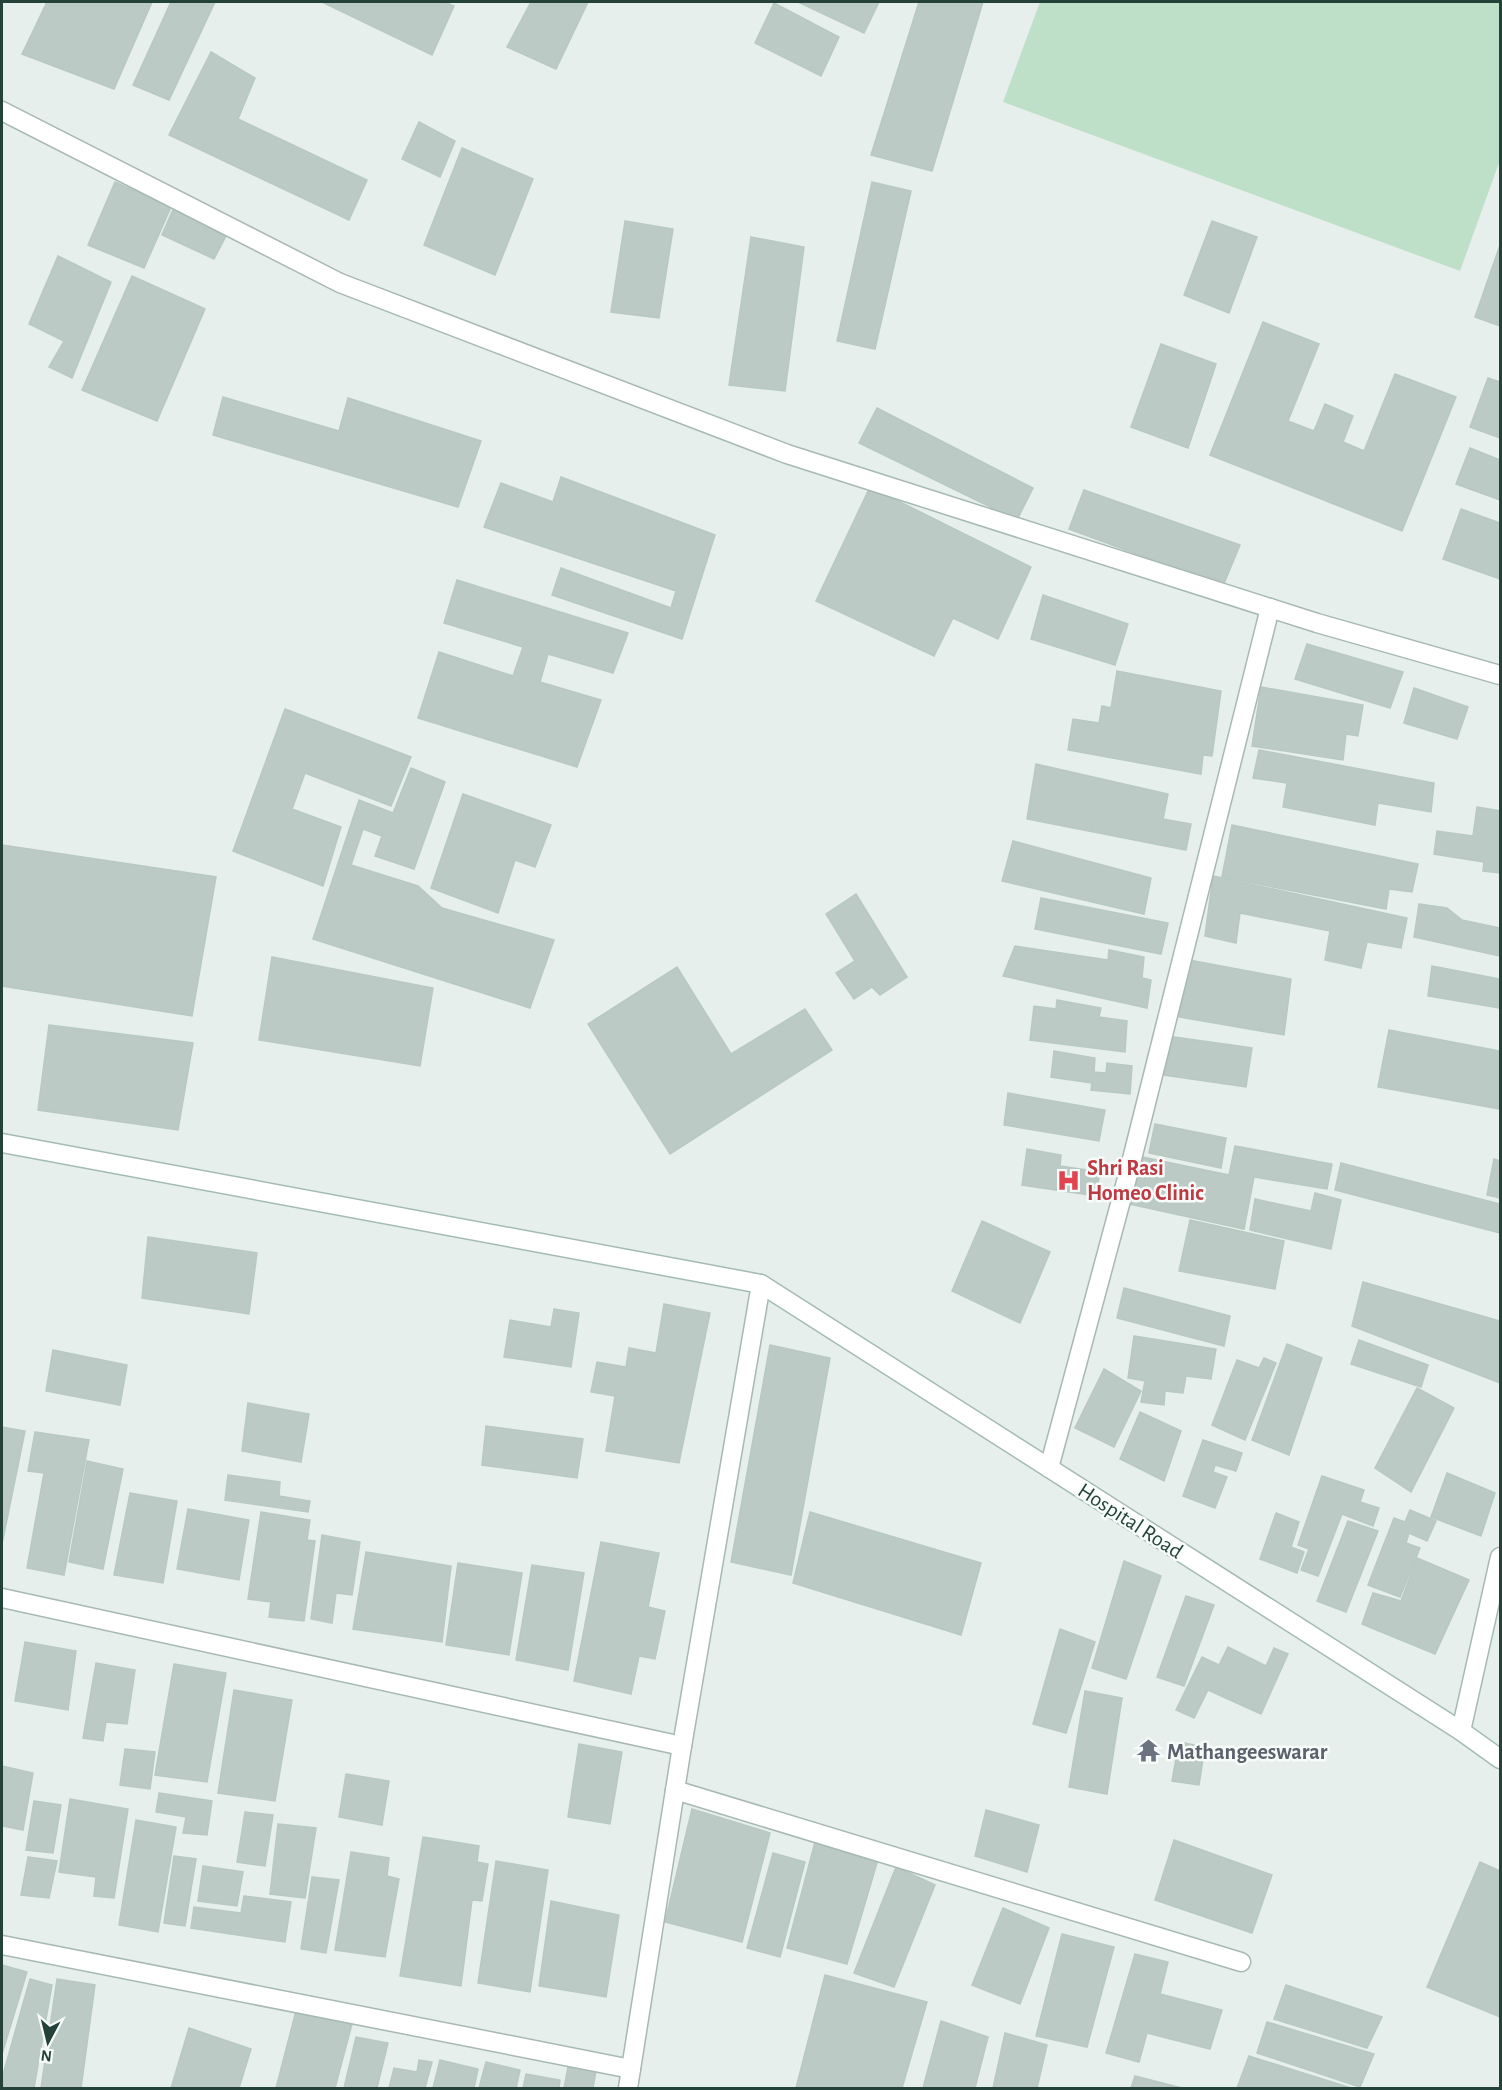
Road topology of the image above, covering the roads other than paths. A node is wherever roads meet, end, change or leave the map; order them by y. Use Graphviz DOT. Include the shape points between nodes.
graph roads {
  1 [pos="2,111"];
  2 [pos="1270,608"];
  3 [pos="1500,675"];
  4 [pos="2,1143"];
  5 [pos="761,1284"];
  6 [pos="1049,1468"];
  7 [pos="1500,1557"];
  8 [pos="2,1598"];
  9 [pos="1461,1731"];
  10 [pos="682,1746"];
  11 [pos="1500,1759"];
  12 [pos="675,1790"];
  13 [pos="2,1945"];
  14 [pos="1241,1962"];
  15 [pos="631,2068"];
  16 [pos="628,2088"];
  1 -- 2 [label="street" via="340,283 787,454"];
  2 -- 3 [label="street"];
  2 -- 6 [label="street" via="1130,1167"];
  4 -- 5 [label="street"];
  5 -- 6 [label="street, Hospital Road"];
  5 -- 10 [label="street"];
  6 -- 9 [label="street, Hospital Road"];
  7 -- 9 [label="street"];
  8 -- 10 [label="street"];
  9 -- 11 [label="street, Hospital Road"];
  10 -- 12 [label="street"];
  12 -- 14 [label="street"];
  12 -- 15 [label="street"];
  13 -- 15 [label="street"];
  15 -- 16 [label="street"];
}
